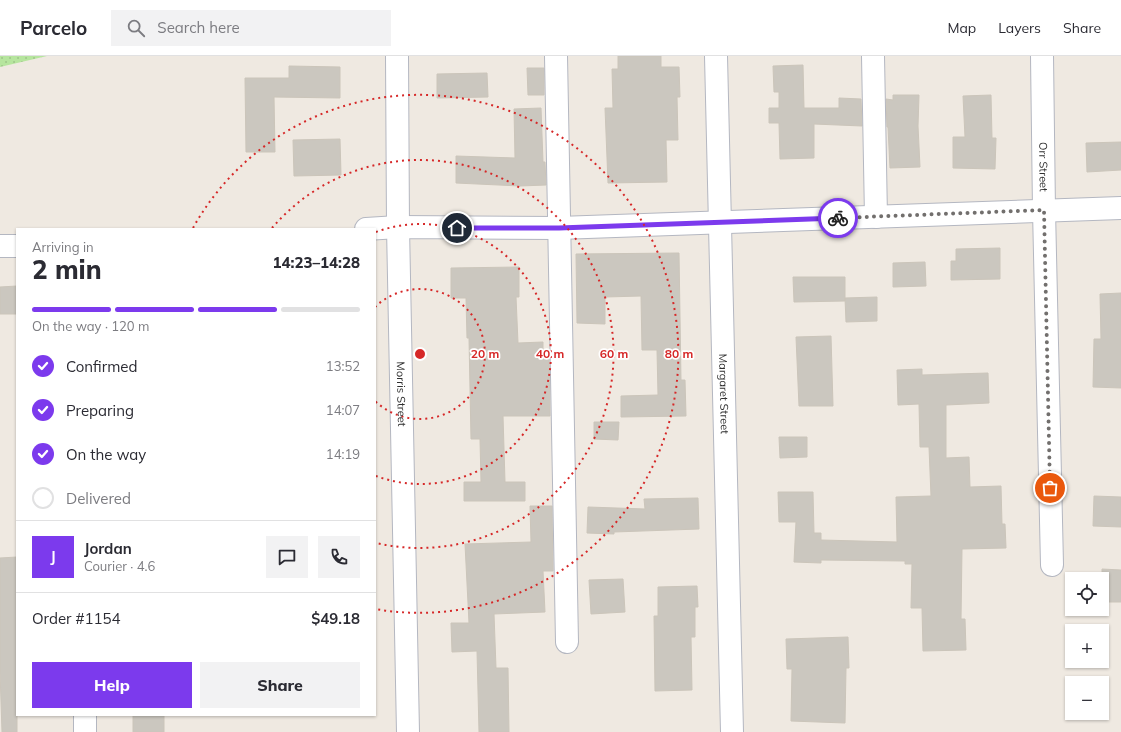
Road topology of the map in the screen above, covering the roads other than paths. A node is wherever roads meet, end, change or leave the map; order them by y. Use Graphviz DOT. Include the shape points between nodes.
graph roads {
  1 [pos="397,56"];
  2 [pos="556,56"];
  3 [pos="716,56"];
  4 [pos="873,56"];
  5 [pos="1042,56"];
  6 [pos="1121,208"];
  7 [pos="1044,210"];
  8 [pos="876,217"];
  9 [pos="719,222"];
  10 [pos="398,227"];
  11 [pos="376,228"];
  12 [pos="559,228"];
  13 [pos="0,246"];
  14 [pos="16,246"];
  15 [pos="1052,565"];
  16 [pos="567,642"];
  17 [pos="85,716"];
  18 [pos="85,732"];
  19 [pos="408,732"];
  20 [pos="732,732"];
  1 -- 10 [label="street, Morris Street"];
  2 -- 12 [label="street"];
  3 -- 9 [label="street, Margaret Street"];
  4 -- 8 [label="street"];
  5 -- 7 [label="street, Orr Street"];
  6 -- 7 [label="street"];
  7 -- 8 [label="street"];
  7 -- 15 [label="street, Orr Street"];
  8 -- 9 [label="street"];
  9 -- 12 [label="street"];
  9 -- 20 [label="street, Margaret Street"];
  10 -- 11 [label="street"];
  10 -- 12 [label="street"];
  10 -- 19 [label="street, Morris Street"];
  12 -- 16 [label="street"];
  13 -- 14 [label="street"];
  17 -- 18 [label="street"];
}
